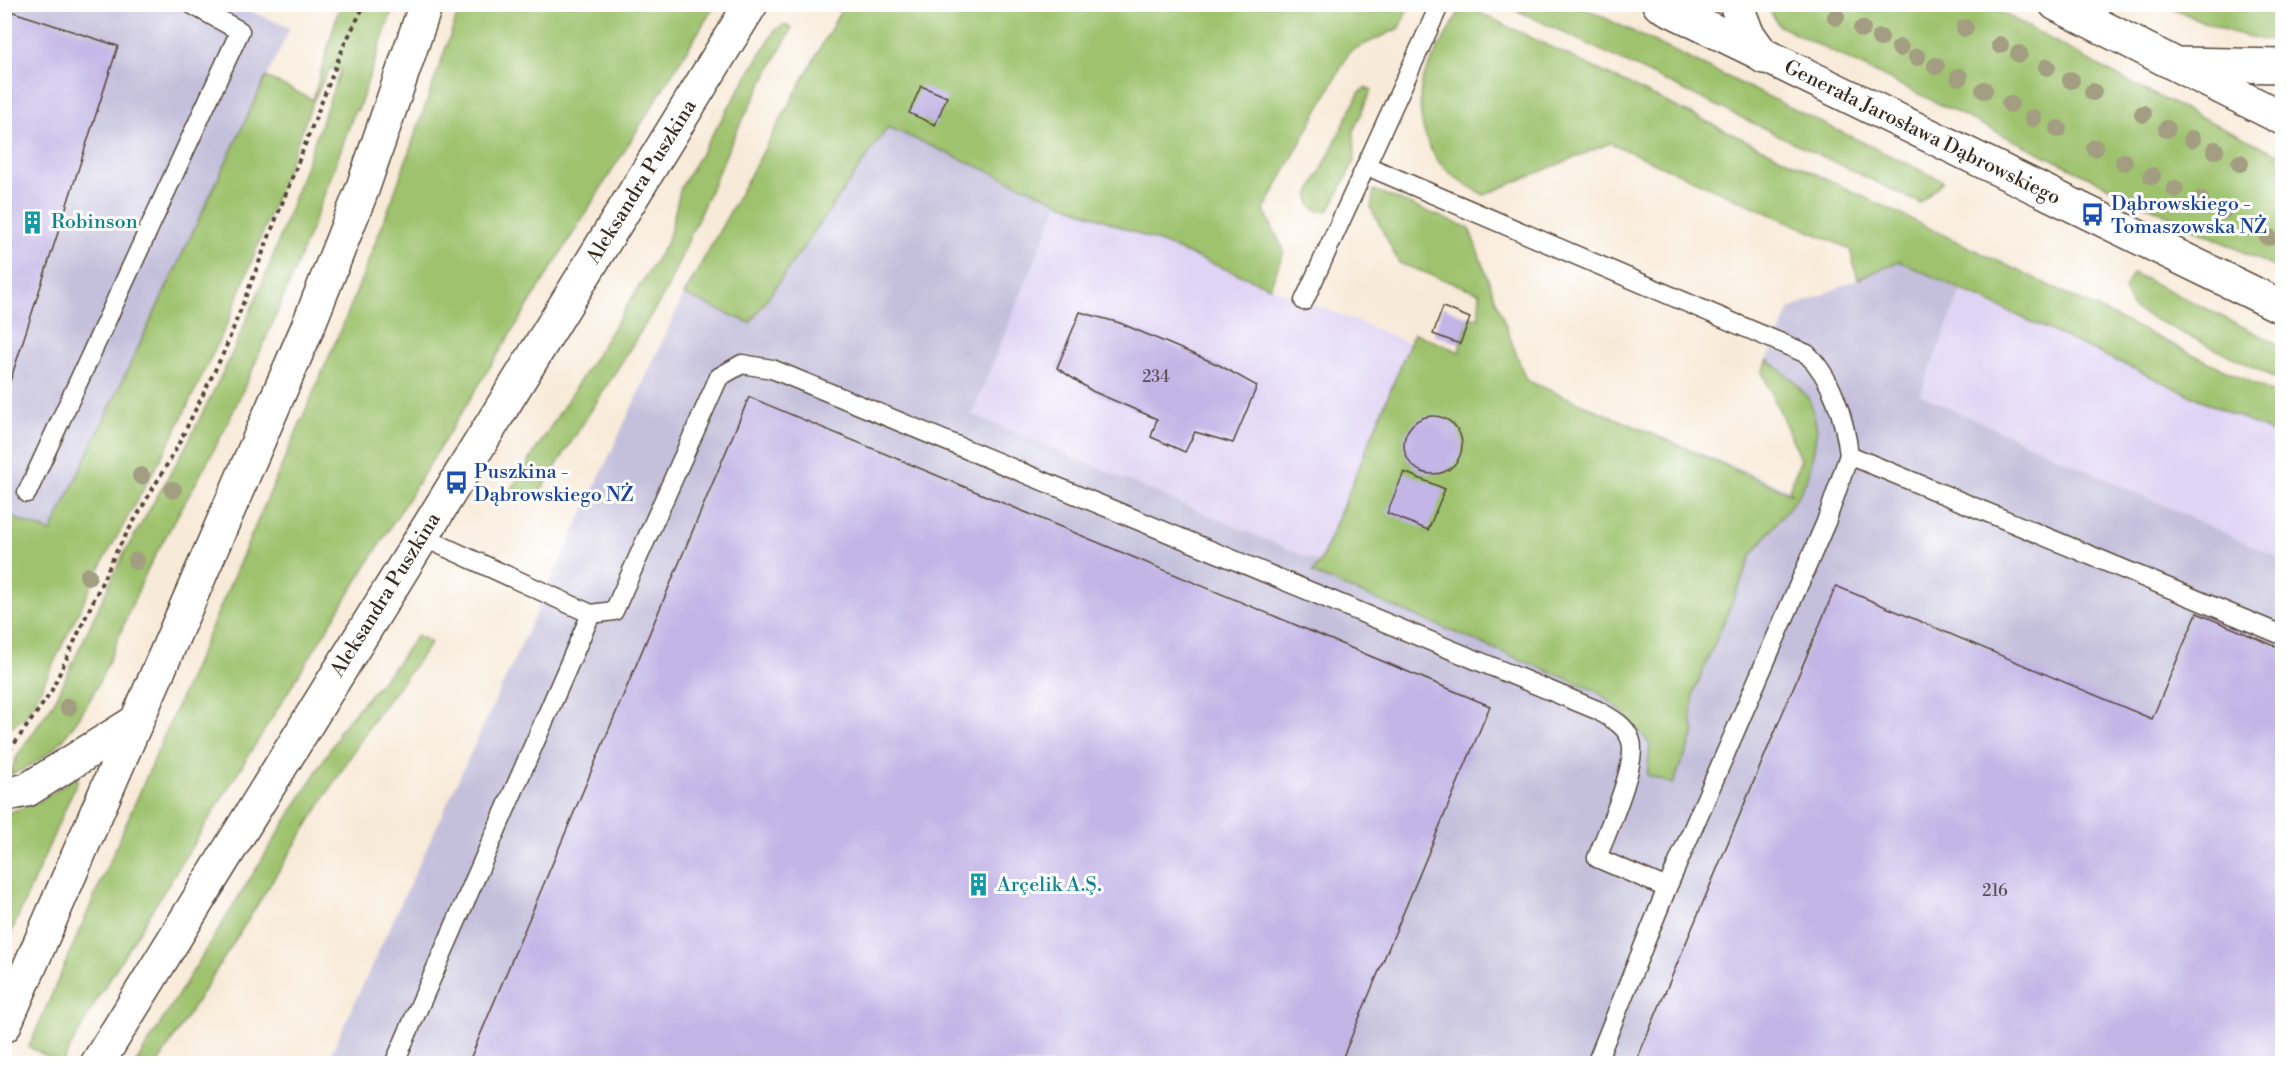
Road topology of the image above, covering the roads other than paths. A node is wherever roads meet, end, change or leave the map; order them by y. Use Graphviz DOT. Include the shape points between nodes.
graph roads {
  1 [pos="191,4"];
  2 [pos="426,4"];
  3 [pos="751,4"];
  4 [pos="1440,4"];
  5 [pos="1659,4"];
  6 [pos="1736,4"];
  7 [pos="2056,4"];
  8 [pos="1764,57"];
  9 [pos="2171,64"];
  10 [pos="2283,66"];
  11 [pos="2283,118"];
  12 [pos="1367,166"];
  13 [pos="1304,301"];
  14 [pos="2283,307"];
  15 [pos="1850,455"];
  16 [pos="27,493"];
  17 [pos="423,537"];
  18 [pos="591,614"];
  19 [pos="2283,635"];
  20 [pos="137,721"];
  21 [pos="4,795"];
  22 [pos="1667,888"];
  23 [pos="4,1026"];
  24 [pos="97,1064"];
  25 [pos="394,1064"];
  26 [pos="1596,1064"];
  1 -- 16 [label="lane" via="240,32"];
  2 -- 20 [label="main road" via="362,190 324,286"];
  3 -- 17 [label="main road, Aleksandra Puszkina"];
  4 -- 12 [label="lane"];
  5 -- 8 [label="main road, Generała Jarosława Dąbrowskiego"];
  6 -- 8 [label="main road" via="1747,33"];
  7 -- 9 [label="main road"];
  8 -- 14 [label="main road, Generała Jarosława Dąbrowskiego"];
  9 -- 10 [label="main road"];
  9 -- 11 [label="main road"];
  12 -- 13 [label="lane"];
  12 -- 15 [label="lane" via="1807,354 1822,368"];
  15 -- 19 [label="lane"];
  15 -- 22 [label="lane" via="1826,522"];
  17 -- 18 [label="lane"];
  17 -- 24 [label="main road, Aleksandra Puszkina"];
  18 -- 22 [label="lane" via="614,611 719,377 742,364 772,369 1597,710 1620,724 1631,742 1631,765 1597,858"];
  18 -- 25 [label="lane"];
  20 -- 21 [label="main road" via="27,790"];
  20 -- 23 [label="main road"];
  22 -- 26 [label="lane"];
}
